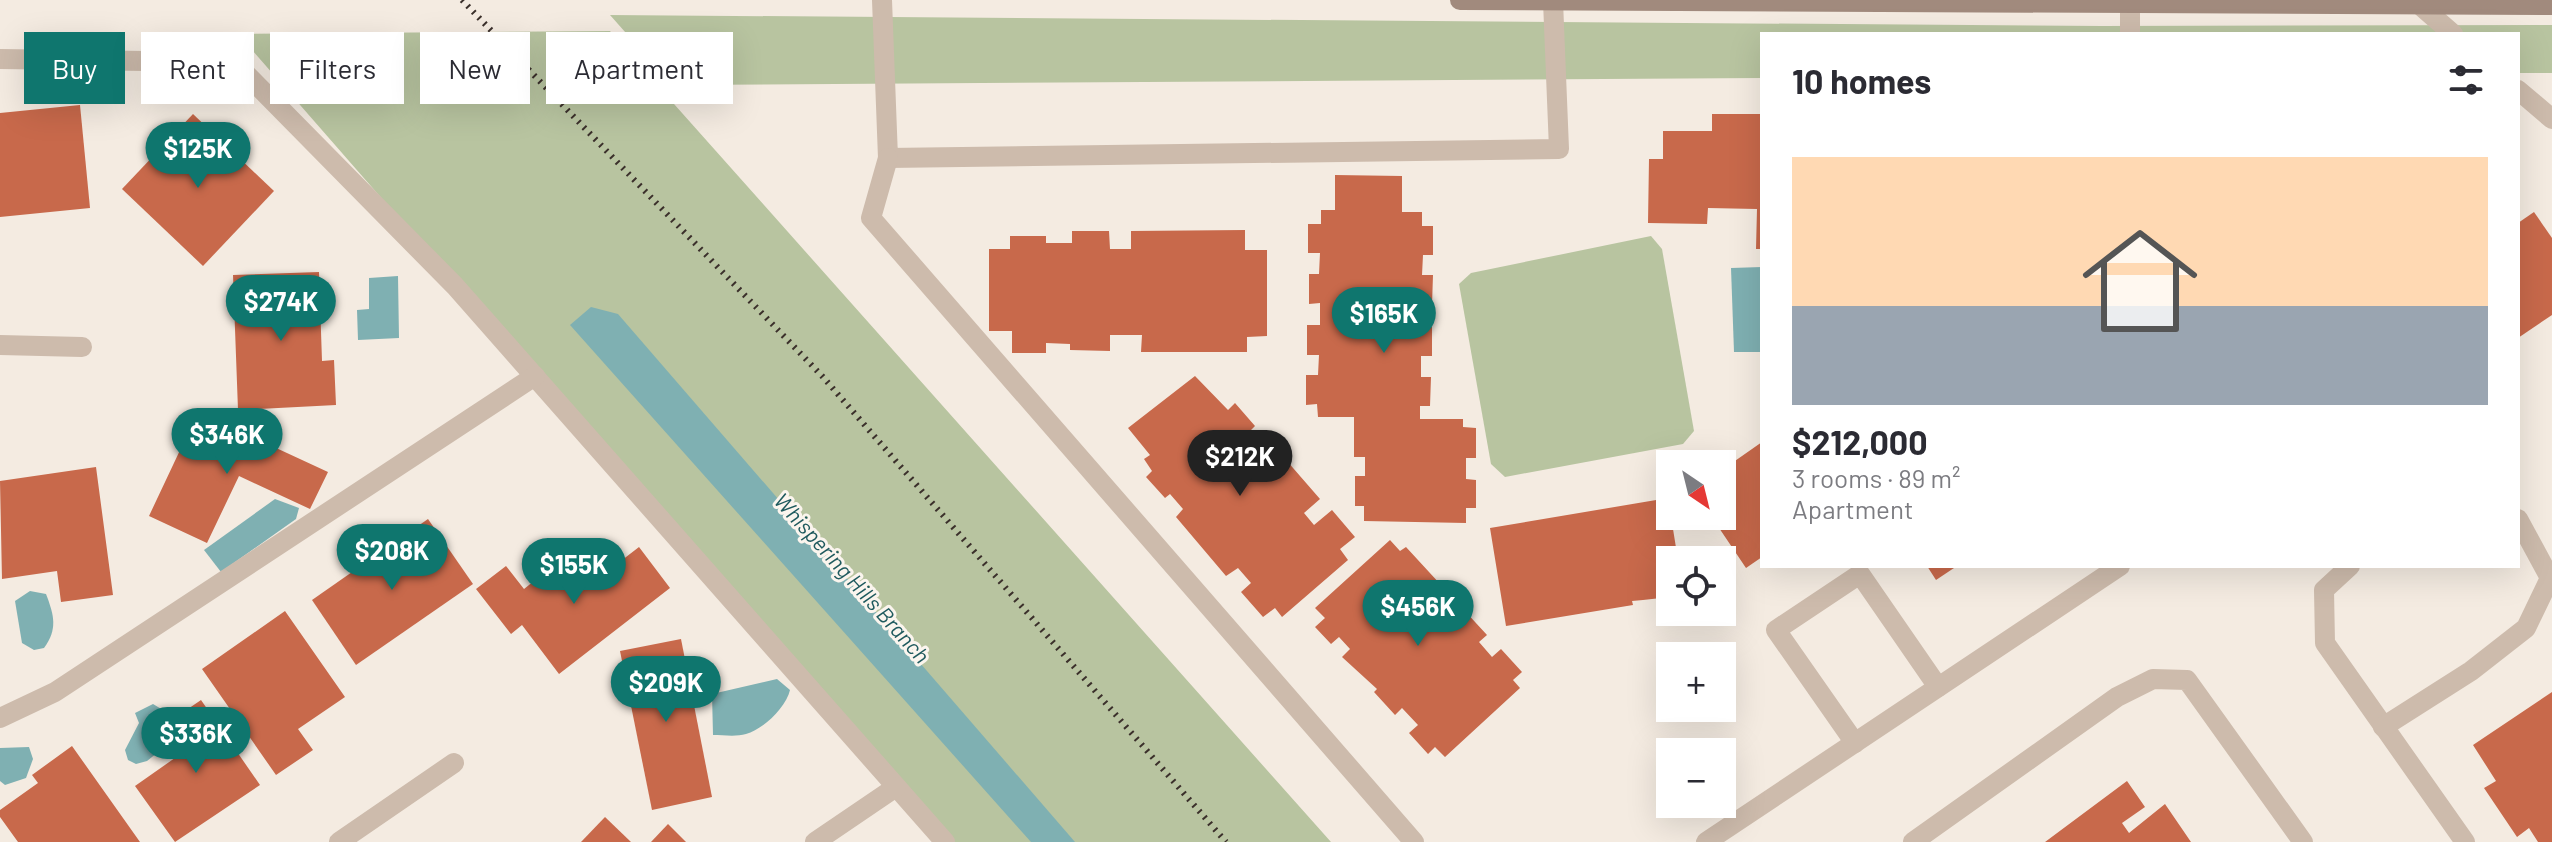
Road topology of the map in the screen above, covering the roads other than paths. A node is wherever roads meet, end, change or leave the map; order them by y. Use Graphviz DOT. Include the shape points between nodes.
graph roads {
  1 [pos="882,0"];
  2 [pos="1460,0"];
  3 [pos="1553,1"];
  4 [pos="2130,4"];
  5 [pos="2552,5"];
  6 [pos="2421,6"];
  7 [pos="2130,32"];
  8 [pos="2451,32"];
  9 [pos="0,59"];
  10 [pos="2520,92"];
  11 [pos="2552,119"];
  12 [pos="888,158"];
  13 [pos="0,345"];
  14 [pos="82,347"];
  15 [pos="535,376"];
  16 [pos="2520,523"];
  17 [pos="2117,568"];
  18 [pos="2348,568"];
  19 [pos="1938,687"];
  20 [pos="0,718"];
  21 [pos="2383,727"];
  22 [pos="1855,743"];
  23 [pos="454,763"];
  24 [pos="896,787"];
  25 [pos="339,842"];
  26 [pos="815,842"];
  27 [pos="945,842"];
  28 [pos="1414,842"];
  29 [pos="1706,842"];
  30 [pos="1913,842"];
  31 [pos="2303,842"];
  32 [pos="2465,842"];
  1 -- 12 [label="street"];
  2 -- 3 [label="main road"];
  3 -- 4 [label="main road"];
  3 -- 12 [label="street" via="1559,149"];
  4 -- 6 [label="main road"];
  4 -- 7 [label="street"];
  5 -- 6 [label="main road"];
  6 -- 8 [label="street"];
  9 -- 15 [label="street" via="218,62 247,75 455,286"];
  10 -- 11 [label="street"];
  12 -- 28 [label="street" via="871,218"];
  13 -- 14 [label="street"];
  15 -- 20 [label="street" via="55,692"];
  15 -- 24 [label="street"];
  16 -- 21 [label="street" via="2550,578 2526,628 2471,671"];
  17 -- 19 [label="street"];
  18 -- 21 [label="street" via="2324,590 2325,643"];
  19 -- 22 [label="street"];
  19 -- 22 [label="street" via="1860,574 1776,630"];
  21 -- 32 [label="street"];
  22 -- 29 [label="street"];
  23 -- 25 [label="street"];
  24 -- 26 [label="street"];
  24 -- 27 [label="street"];
  30 -- 31 [label="street" via="2117,697 2153,679 2187,680"];
}
